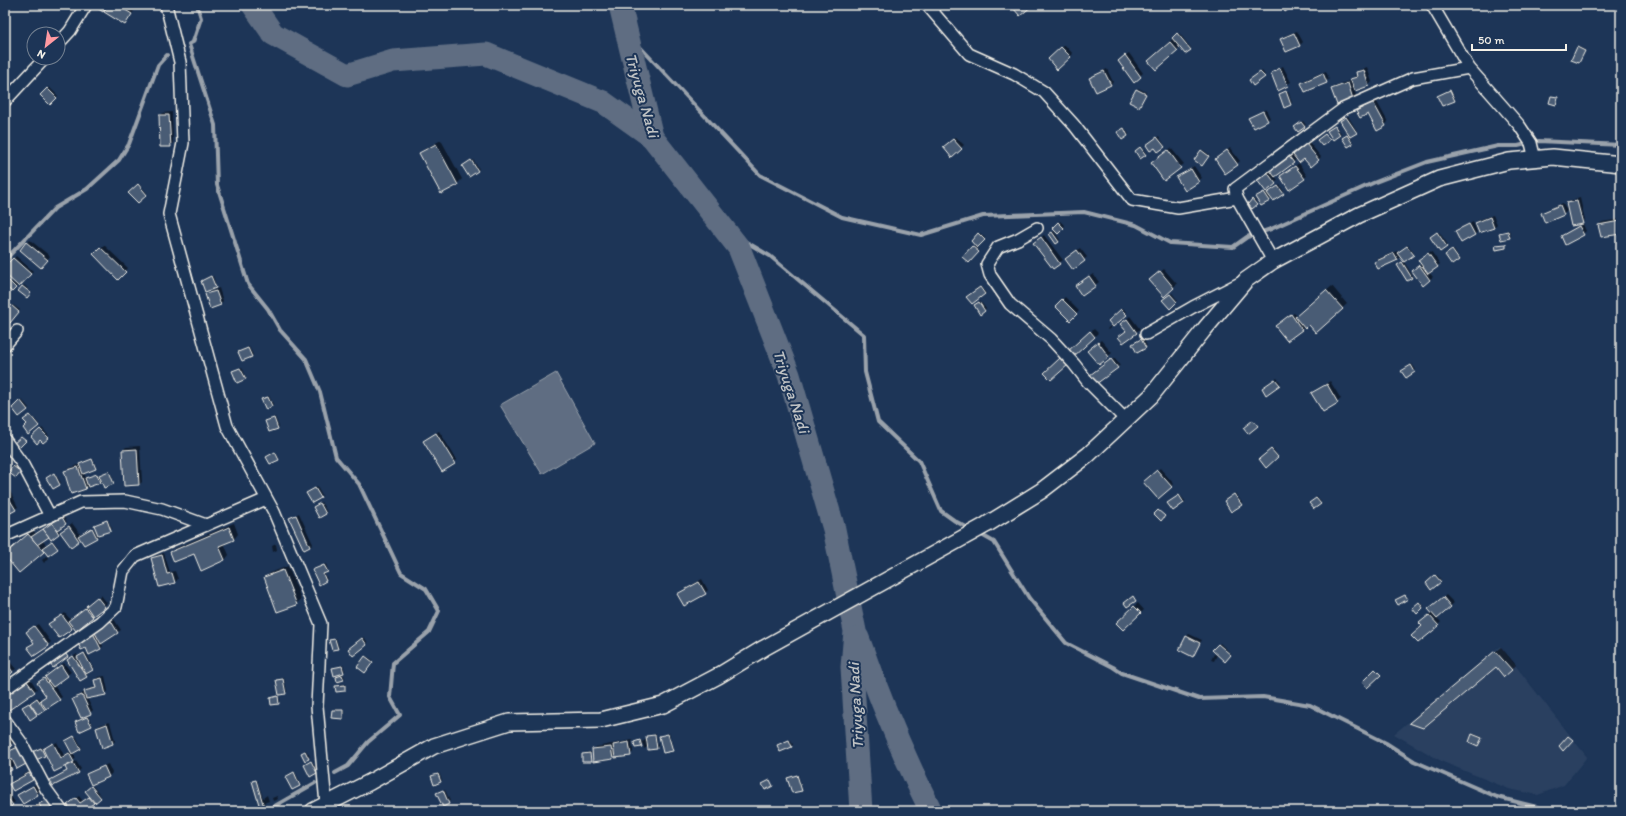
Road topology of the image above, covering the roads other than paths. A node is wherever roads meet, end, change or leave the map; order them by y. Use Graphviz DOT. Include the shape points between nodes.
graph roads {
  1 [pos="86,5"];
  2 [pos="166,5"];
  3 [pos="927,5"];
  4 [pos="1432,5"];
  5 [pos="66,35"];
  6 [pos="38,66"];
  7 [pos="1469,68"];
  8 [pos="5,101"];
  9 [pos="1535,158"];
  10 [pos="1621,164"];
  11 [pos="1237,198"];
  12 [pos="1037,228"];
  13 [pos="1273,261"];
  14 [pos="1246,280"];
  15 [pos="17,331"];
  16 [pos="1146,334"];
  17 [pos="5,345"];
  18 [pos="1126,420"];
  19 [pos="5,440"];
  20 [pos="266,499"];
  21 [pos="50,516"];
  22 [pos="206,525"];
  23 [pos="5,536"];
  24 [pos="5,689"];
  25 [pos="5,720"];
  26 [pos="320,808"];
  27 [pos="62,811"];
  1 -- 5 [label="street"];
  2 -- 20 [label="street" via="180,62 183,143 169,214 227,426"];
  3 -- 11 [label="street" via="969,54 1014,74 1044,92 1074,125 1132,200 1178,208"];
  4 -- 7 [label="street"];
  6 -- 8 [label="street"];
  7 -- 9 [label="street" via="1519,125 1531,143"];
  7 -- 11 [label="street" via="1413,78 1342,109 1235,189"];
  9 -- 10 [label="main road" via="1553,157"];
  9 -- 13 [label="main road" via="1509,161 1439,179 1359,215"];
  11 -- 13 [label="street"];
  12 -- 18 [label="street" via="998,247 987,264 990,275 1010,304 1051,339 1088,382"];
  13 -- 14 [label="main road"];
  14 -- 16 [label="street"];
  14 -- 18 [label="main road" via="1151,396"];
  15 -- 17 [label="street"];
  18 -- 26 [label="main road" via="1088,455 1041,491 986,525 663,705 600,720 509,722 434,746"];
  19 -- 21 [label="street" via="23,465"];
  20 -- 22 [label="street"];
  20 -- 26 [label="street" via="274,512 321,624 317,706"];
  21 -- 22 [label="street" via="81,502 125,501 162,509"];
  21 -- 23 [label="street"];
  22 -- 24 [label="street" via="135,556 123,571 116,607 100,622"];
  25 -- 27 [label="street"];
}
